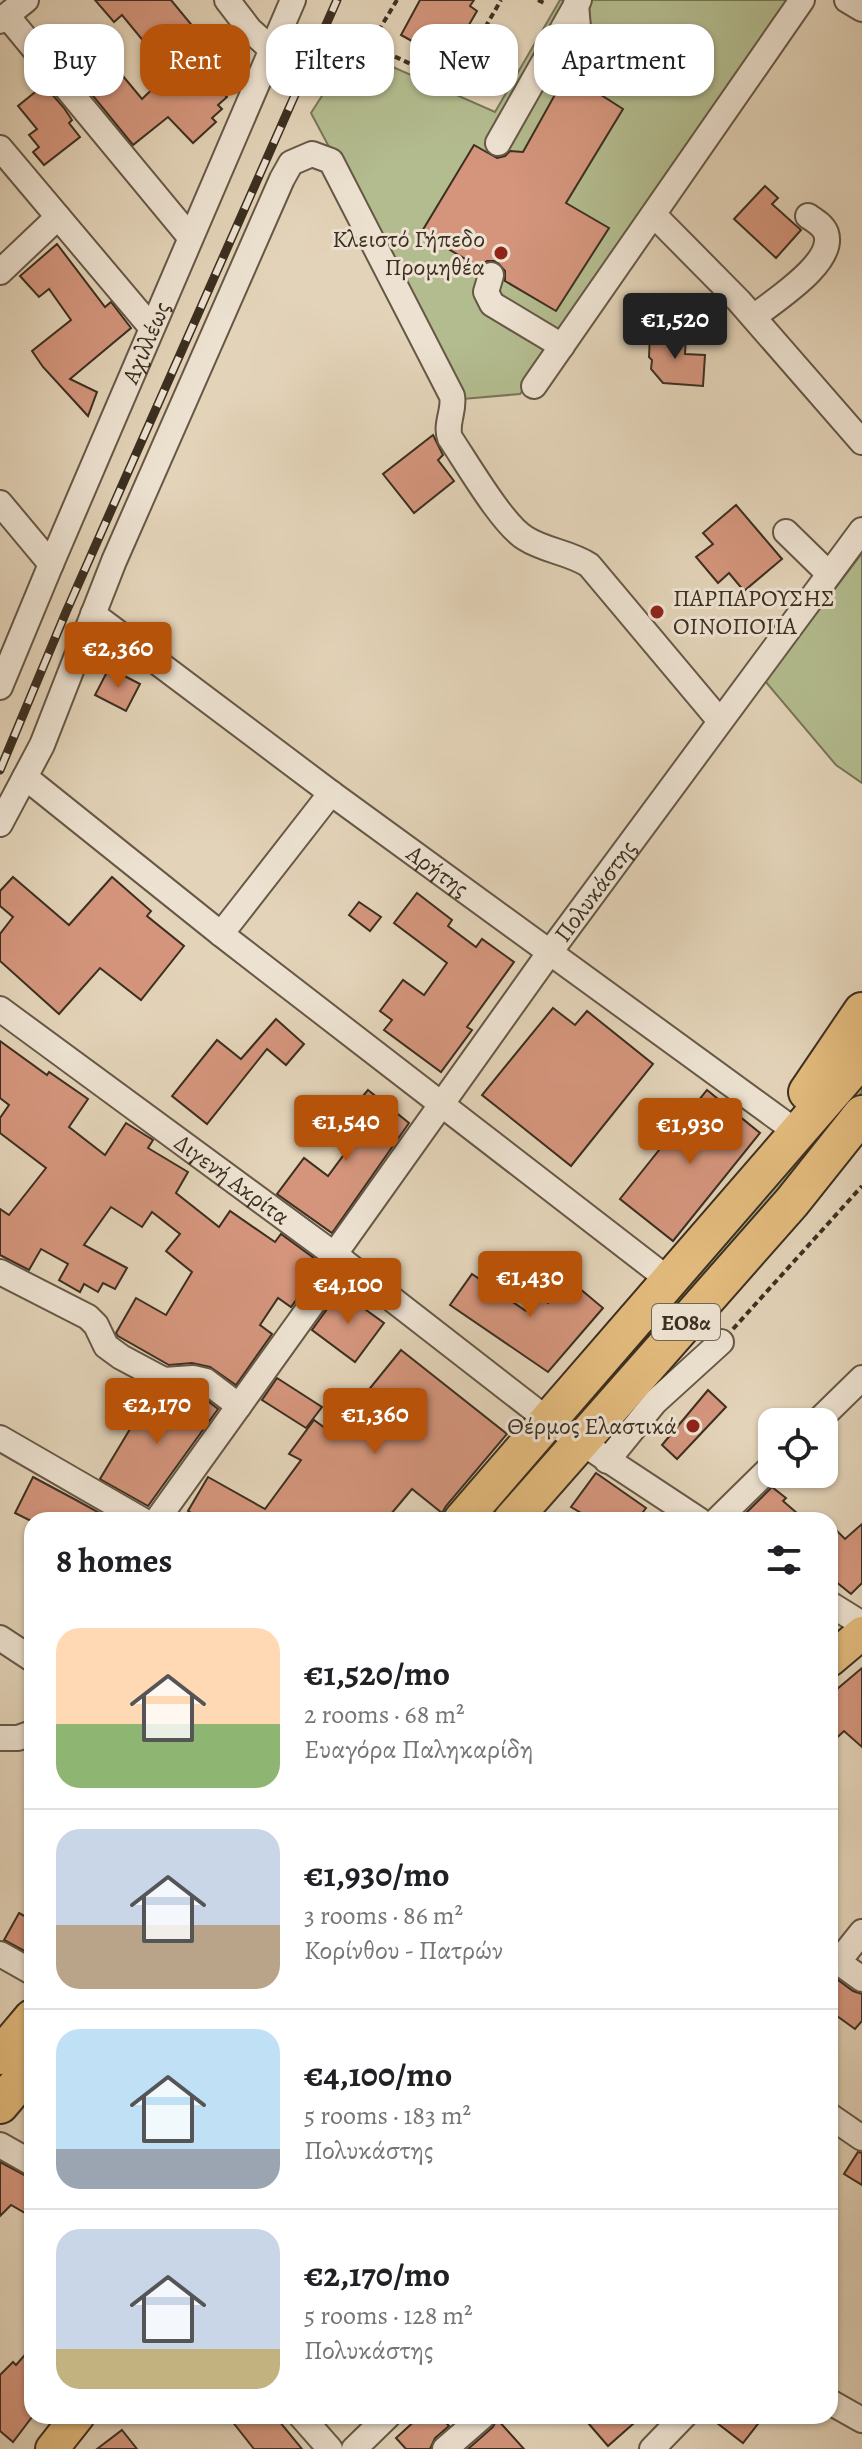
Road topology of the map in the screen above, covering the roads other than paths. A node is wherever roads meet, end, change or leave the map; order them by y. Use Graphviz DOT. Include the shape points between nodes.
graph roads {
  1 [pos="26,0"];
  2 [pos="227,0"];
  3 [pos="293,0"];
  4 [pos="802,0"];
  5 [pos="847,0"];
  6 [pos="578,2"];
  7 [pos="862,9"];
  8 [pos="3,19"];
  9 [pos="282,24"];
  10 [pos="579,24"];
  11 [pos="266,44"];
  12 [pos="266,61"];
  13 [pos="498,143"];
  14 [pos="0,148"];
  15 [pos="654,215"];
  16 [pos="808,216"];
  17 [pos="58,217"];
  18 [pos="190,237"];
  19 [pos="0,272"];
  20 [pos="491,275"];
  21 [pos="754,317"];
  22 [pos="151,327"];
  23 [pos="562,346"];
  24 [pos="534,386"];
  25 [pos="862,442"];
  26 [pos="0,503"];
  27 [pos="862,530"];
  28 [pos="786,532"];
  29 [pos="51,564"];
  30 [pos="829,574"];
  31 [pos="93,614"];
  32 [pos="0,687"];
  33 [pos="720,721"];
  34 [pos="25,777"];
  35 [pos="331,793"];
  36 [pos="0,824"];
  37 [pos="221,934"];
  38 [pos="550,952"];
  39 [pos="0,1009"];
  40 [pos="862,1011"];
  41 [pos="862,1058"];
  42 [pos="443,1105"];
  43 [pos="862,1114"];
  44 [pos="787,1125"];
  45 [pos="862,1142"];
  46 [pos="752,1187"];
  47 [pos="792,1202"];
  48 [pos="338,1258"];
  49 [pos="0,1272"];
  50 [pos="669,1280"];
  51 [pos="721,1342"];
  52 [pos="862,1378"];
  53 [pos="239,1406"];
  54 [pos="831,1408"];
  55 [pos="549,1421"];
  56 [pos="0,1438"];
  57 [pos="594,1452"];
  58 [pos="758,1480"];
  59 [pos="128,1512"];
  60 [pos="163,1512"];
  61 [pos="469,1512"];
  62 [pos="522,1512"];
  63 [pos="687,1512"];
  64 [pos="725,1512"];
  65 [pos="838,1609"];
  66 [pos="862,1624"];
  67 [pos="862,1633"];
  68 [pos="0,1638"];
  69 [pos="838,1653"];
  70 [pos="24,1654"];
  71 [pos="24,1736"];
  72 [pos="0,1738"];
  73 [pos="862,1932"];
  74 [pos="0,1954"];
  75 [pos="838,1955"];
  76 [pos="838,1962"];
  77 [pos="24,1968"];
  78 [pos="862,1979"];
  79 [pos="24,2028"];
  80 [pos="0,2056"];
  81 [pos="24,2076"];
  82 [pos="0,2105"];
  83 [pos="838,2122"];
  84 [pos="862,2138"];
  85 [pos="0,2145"];
  86 [pos="24,2158"];
  87 [pos="838,2406"];
  88 [pos="862,2420"];
  89 [pos="308,2424"];
  90 [pos="380,2424"];
  91 [pos="474,2424"];
  92 [pos="676,2424"];
  93 [pos="330,2449"];
  94 [pos="354,2449"];
  95 [pos="445,2449"];
  96 [pos="652,2449"];
  1 -- 8 [label="street"];
  2 -- 11 [label="street"];
  3 -- 9 [label="street, Αχιλλέως"];
  4 -- 15 [label="street"];
  5 -- 7 [label="street"];
  6 -- 10 [label="street"];
  6 -- 13 [label="street"];
  8 -- 18 [label="street"];
  12 -- 18 [label="street, Αχιλλέως"];
  14 -- 17 [label="street"];
  15 -- 21 [label="street"];
  15 -- 23 [label="street"];
  16 -- 21 [label="street" via="826,233 819,261"];
  17 -- 19 [label="street"];
  17 -- 22 [label="street"];
  18 -- 22 [label="street, Αχιλλέως"];
  20 -- 23 [label="street" via="486,292 492,304"];
  21 -- 25 [label="street"];
  22 -- 29 [label="street, Αχιλλέως"];
  23 -- 24 [label="street"];
  26 -- 29 [label="street"];
  27 -- 30 [label="street, Πολυκάστης"];
  28 -- 30 [label="street"];
  29 -- 32 [label="street, Αχιλλέως"];
  30 -- 33 [label="street, Πολυκάστης"];
  31 -- 33 [label="street" via="282,179 291,163 312,154 331,161 452,396 450,438 509,523 531,541 589,565"];
  31 -- 34 [label="street"];
  31 -- 35 [label="street, Αρήτης"];
  33 -- 38 [label="street, Πολυκάστης"];
  34 -- 36 [label="street"];
  34 -- 37 [label="street"];
  35 -- 37 [label="street"];
  35 -- 38 [label="street, Αρήτης"];
  37 -- 42 [label="street"];
  38 -- 42 [label="street, Πολυκάστης"];
  38 -- 44 [label="street, Αρήτης"];
  39 -- 48 [label="street, Διγενή Ακρίτα"];
  40 -- 44 [label="highway"];
  41 -- 46 [label="highway, ΕΟ8α"];
  42 -- 48 [label="street, Πολυκάστης"];
  42 -- 50 [label="street"];
  43 -- 47 [label="highway, ΕΟ8α"];
  44 -- 46 [label="highway"];
  45 -- 47 [label="highway"];
  46 -- 50 [label="highway, ΕΟ8α"];
  47 -- 57 [label="highway, ΕΟ8α"];
  48 -- 53 [label="street, Πολυκάστης"];
  48 -- 55 [label="street, Διγενή Ακρίτα"];
  49 -- 53 [label="street" via="88,1317 108,1348 153,1376 201,1379"];
  50 -- 55 [label="highway, ΕΟ8α"];
  51 -- 57 [label="street"];
  52 -- 54 [label="street"];
  53 -- 60 [label="street, Πολυκάστης"];
  55 -- 57 [label="street, Διγενή Ακρίτα"];
  55 -- 61 [label="highway, ΕΟ8α"];
  56 -- 59 [label="street"];
  57 -- 62 [label="highway, ΕΟ8α"];
  57 -- 63 [label="street, Διγενή Ακρίτα"];
  58 -- 64 [label="street"];
  65 -- 66 [label="street"];
  67 -- 69 [label="main road"];
  68 -- 70 [label="street"];
  71 -- 72 [label="street"];
  73 -- 75 [label="street"];
  74 -- 77 [label="street"];
  76 -- 78 [label="street"];
  79 -- 80 [label="highway"];
  81 -- 82 [label="highway"];
  83 -- 84 [label="street"];
  85 -- 86 [label="street"];
  87 -- 88 [label="street"];
  89 -- 93 [label="street"];
  90 -- 94 [label="street"];
  91 -- 95 [label="street"];
  92 -- 96 [label="street"];
}
